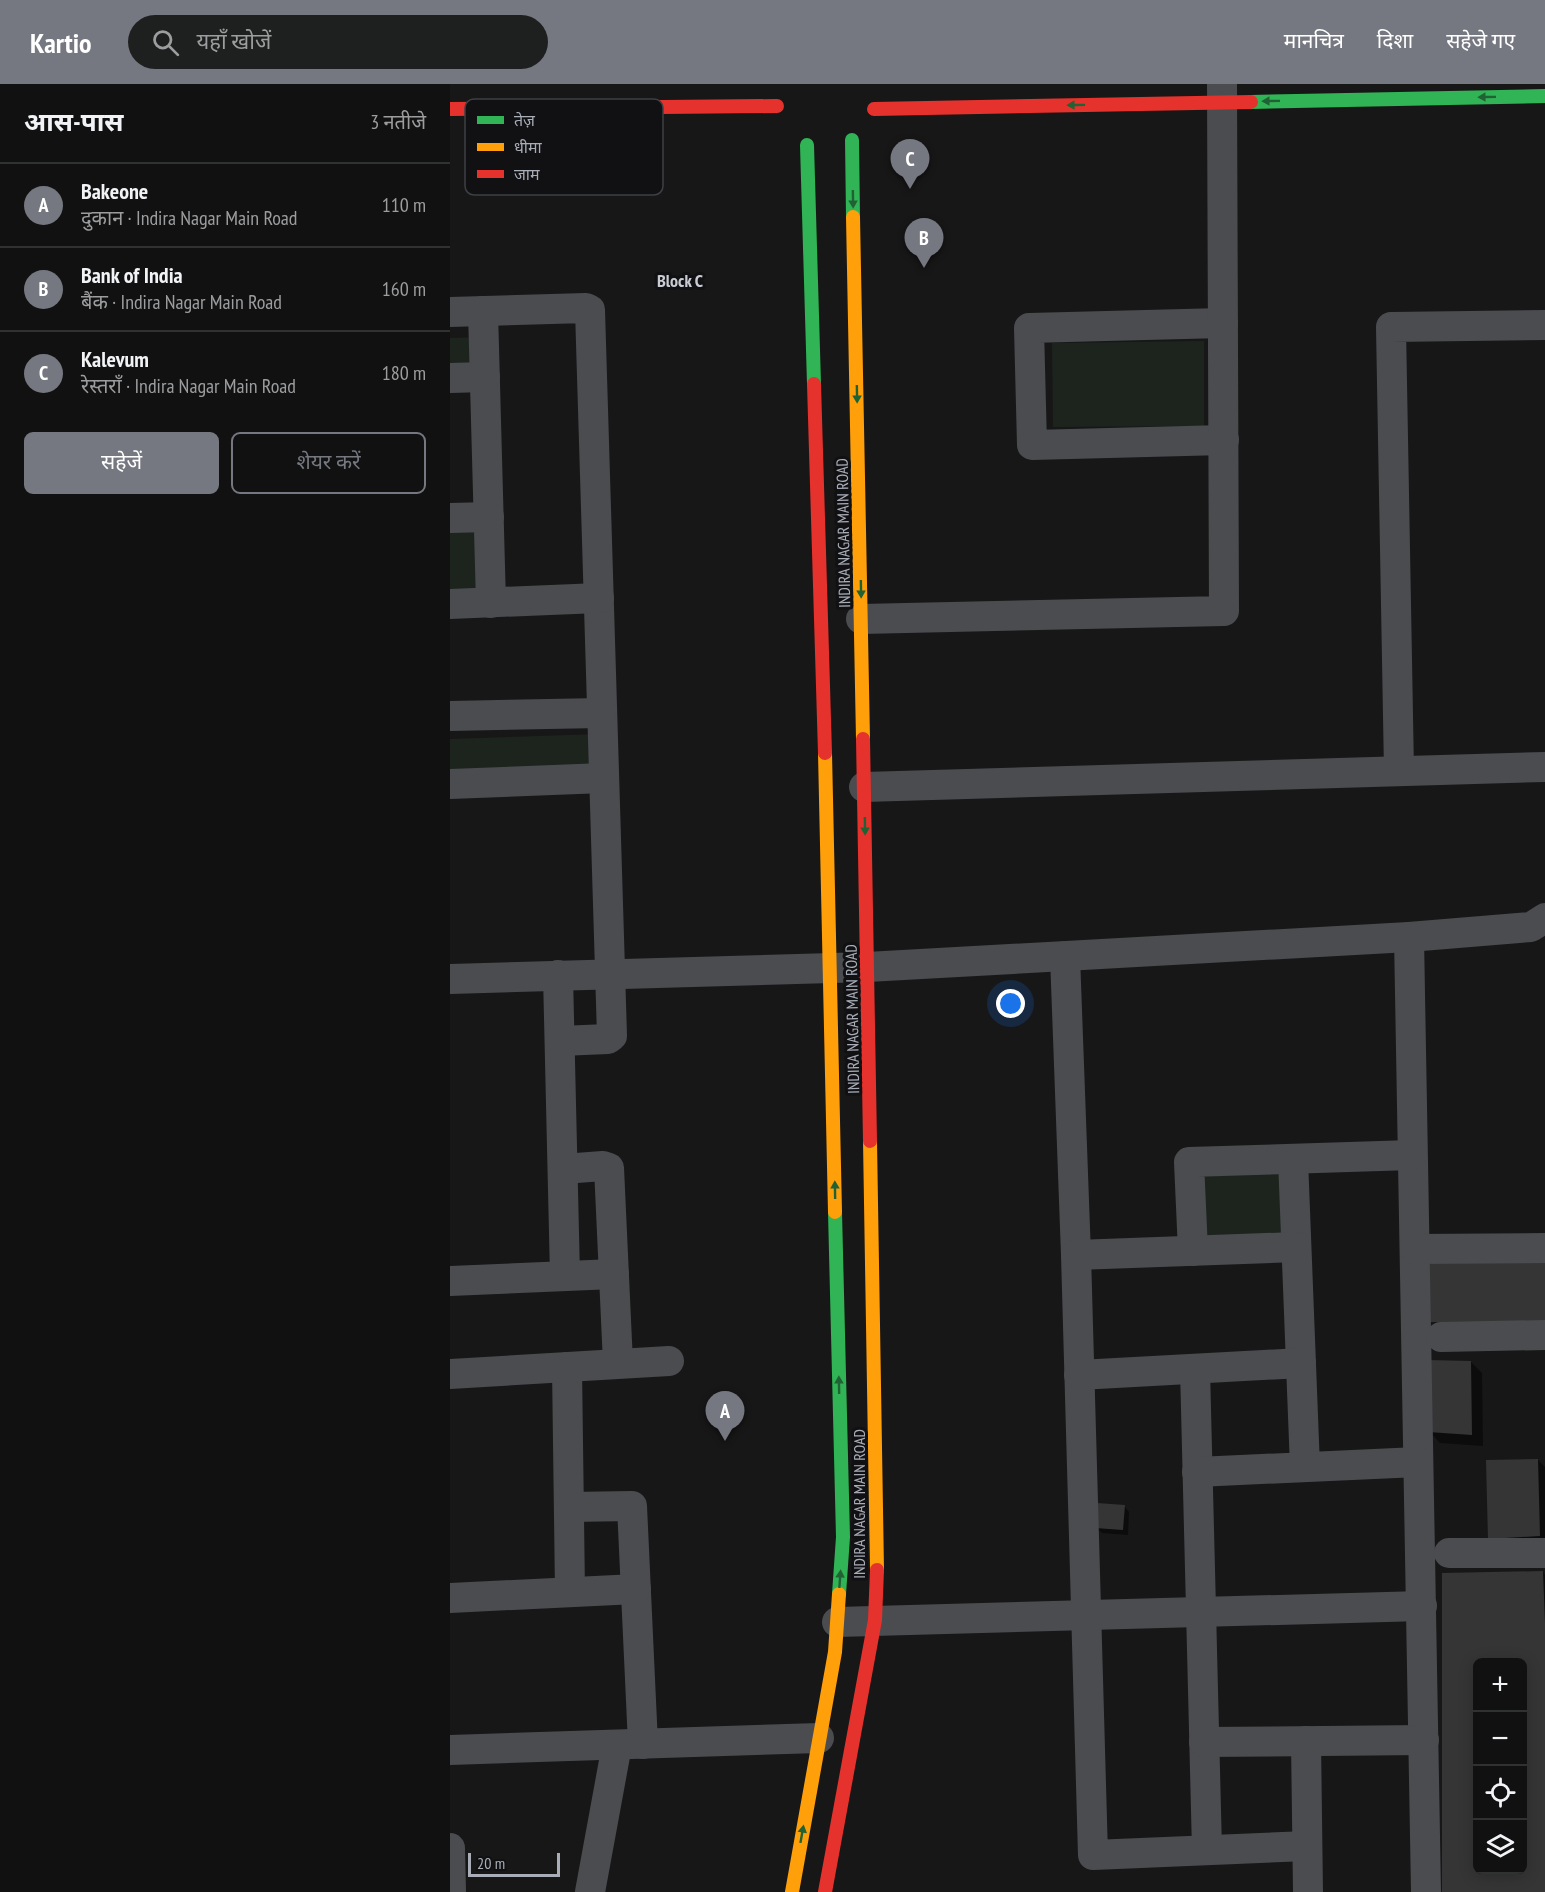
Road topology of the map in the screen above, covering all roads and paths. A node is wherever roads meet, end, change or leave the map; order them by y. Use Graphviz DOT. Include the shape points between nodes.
graph roads {
  1 [pos="778,89"];
  2 [pos="1300,92"];
  3 [pos="1222,93"];
  4 [pos="1545,96"];
  5 [pos="450,109"];
  6 [pos="465,109"];
  7 [pos="663,110"];
  8 [pos="792,133"];
  9 [pos="807,145"];
  10 [pos="825,147"];
  11 [pos="483,311"];
  12 [pos="450,312"];
  13 [pos="1223,323"];
  14 [pos="1545,325"];
  15 [pos="485,377"];
  16 [pos="450,378"];
  17 [pos="1224,441"];
  18 [pos="489,517"];
  19 [pos="450,518"];
  20 [pos="599,598"];
  21 [pos="491,603"];
  22 [pos="450,604"];
  23 [pos="861,619"];
  24 [pos="601,713"];
  25 [pos="450,716"];
  26 [pos="1545,767"];
  27 [pos="1399,771"];
  28 [pos="604,778"];
  29 [pos="450,784"];
  30 [pos="864,787"];
  31 [pos="1545,918"];
  32 [pos="1409,937"];
  33 [pos="1065,956"];
  34 [pos="867,967"];
  35 [pos="830,968"];
  36 [pos="610,974"];
  37 [pos="558,975"];
  38 [pos="450,979"];
  39 [pos="560,1041"];
  40 [pos="1412,1155"];
  41 [pos="1293,1159"];
  42 [pos="562,1169"];
  43 [pos="1296,1247"];
  44 [pos="1545,1248"];
  45 [pos="1415,1250"];
  46 [pos="1193,1251"];
  47 [pos="1076,1255"];
  48 [pos="614,1274"];
  49 [pos="565,1276"];
  50 [pos="450,1281"];
  51 [pos="1545,1335"];
  52 [pos="1441,1337"];
  53 [pos="669,1361"];
  54 [pos="618,1363"];
  55 [pos="1301,1363"];
  56 [pos="567,1367"];
  57 [pos="1195,1369"];
  58 [pos="450,1374"];
  59 [pos="1079,1375"];
  60 [pos="1418,1462"];
  61 [pos="1305,1467"];
  62 [pos="1197,1472"];
  63 [pos="569,1507"];
  64 [pos="1545,1552"];
  65 [pos="1449,1553"];
  66 [pos="636,1589"];
  67 [pos="570,1592"];
  68 [pos="450,1598"];
  69 [pos="1422,1606"];
  70 [pos="1201,1611"];
  71 [pos="1086,1615"];
  72 [pos="875,1620"];
  73 [pos="837,1622"];
  74 [pos="819,1738"];
  75 [pos="1424,1740"];
  76 [pos="1306,1741"];
  77 [pos="1204,1742"];
  78 [pos="630,1745"];
  79 [pos="450,1750"];
  80 [pos="1307,1845"];
  81 [pos="450,1848"];
  82 [pos="1207,1850"];
  83 [pos="451,1892"];
  84 [pos="590,1892"];
  85 [pos="792,1892"];
  86 [pos="825,1892"];
  87 [pos="1308,1892"];
  88 [pos="1426,1892"];
  1 -- 7 [label="street" via="779,111"];
  2 -- 3 [label="street, one-way"];
  4 -- 2 [label="street, one-way"];
  3 -- 13 [label="street"];
  3 -- 23 [label="street, INDIRA NAGAR MAIN ROAD, one-way" via="875,102 866,127 846,143"];
  5 -- 6 [label="street"];
  8 -- 9 [label="street"];
  9 -- 10 [label="street"];
  9 -- 35 [label="street, INDIRA NAGAR MAIN ROAD"];
  11 -- 12 [label="street"];
  11 -- 15 [label="street"];
  11 -- 20 [label="street" via="591,310"];
  13 -- 17 [label="street"];
  13 -- 17 [label="street" via="1029,328 1032,445"];
  14 -- 27 [label="street" via="1391,327"];
  15 -- 16 [label="street"];
  15 -- 18 [label="street"];
  17 -- 23 [label="street" via="1224,612"];
  18 -- 19 [label="street"];
  18 -- 21 [label="street"];
  20 -- 21 [label="street"];
  20 -- 24 [label="street"];
  21 -- 22 [label="street"];
  23 -- 30 [label="street, INDIRA NAGAR MAIN ROAD"];
  24 -- 25 [label="street"];
  24 -- 28 [label="street"];
  26 -- 27 [label="street"];
  27 -- 30 [label="street"];
  28 -- 29 [label="street"];
  28 -- 36 [label="street"];
  30 -- 34 [label="street, INDIRA NAGAR MAIN ROAD, one-way"];
  31 -- 32 [label="street" via="1531,927"];
  32 -- 33 [label="street"];
  32 -- 40 [label="street"];
  33 -- 34 [label="street"];
  33 -- 47 [label="street"];
  34 -- 35 [label="street"];
  34 -- 72 [label="street, INDIRA NAGAR MAIN ROAD" via="878,1556"];
  35 -- 36 [label="street"];
  73 -- 35 [label="street, INDIRA NAGAR MAIN ROAD, one-way" via="843,1537"];
  36 -- 37 [label="street"];
  36 -- 39 [label="street" via="611,1038"];
  37 -- 38 [label="street"];
  37 -- 39 [label="street"];
  39 -- 42 [label="street"];
  40 -- 41 [label="street"];
  40 -- 45 [label="street"];
  41 -- 43 [label="street"];
  41 -- 46 [label="street" via="1189,1162"];
  42 -- 48 [label="street" via="609,1168"];
  42 -- 49 [label="street"];
  43 -- 46 [label="street"];
  43 -- 55 [label="street"];
  44 -- 45 [label="street"];
  45 -- 60 [label="street"];
  46 -- 47 [label="street"];
  47 -- 59 [label="street"];
  48 -- 49 [label="street"];
  48 -- 54 [label="street"];
  49 -- 50 [label="street"];
  51 -- 52 [label="street"];
  53 -- 54 [label="street"];
  54 -- 56 [label="street"];
  55 -- 57 [label="street"];
  55 -- 61 [label="street"];
  56 -- 58 [label="street"];
  56 -- 63 [label="street"];
  57 -- 59 [label="street"];
  57 -- 62 [label="street"];
  59 -- 71 [label="street"];
  60 -- 61 [label="street"];
  60 -- 69 [label="street"];
  61 -- 62 [label="street"];
  62 -- 70 [label="street"];
  63 -- 66 [label="street" via="632,1506"];
  63 -- 67 [label="street"];
  64 -- 65 [label="street"];
  66 -- 67 [label="street"];
  66 -- 78 [label="street"];
  67 -- 68 [label="street"];
  69 -- 70 [label="street"];
  69 -- 75 [label="street"];
  70 -- 71 [label="street"];
  70 -- 77 [label="street"];
  71 -- 72 [label="street"];
  71 -- 82 [label="street" via="1093,1855"];
  72 -- 73 [label="street"];
  72 -- 86 [label="street, INDIRA NAGAR MAIN ROAD"];
  73 -- 74 [label="street, INDIRA NAGAR MAIN ROAD"];
  74 -- 78 [label="street"];
  85 -- 74 [label="street, INDIRA NAGAR MAIN ROAD, one-way"];
  75 -- 76 [label="street"];
  75 -- 88 [label="street"];
  76 -- 77 [label="street"];
  76 -- 80 [label="street"];
  77 -- 82 [label="street"];
  78 -- 79 [label="street"];
  78 -- 84 [label="street"];
  80 -- 82 [label="street"];
  80 -- 87 [label="street"];
  81 -- 83 [label="street"];
}
